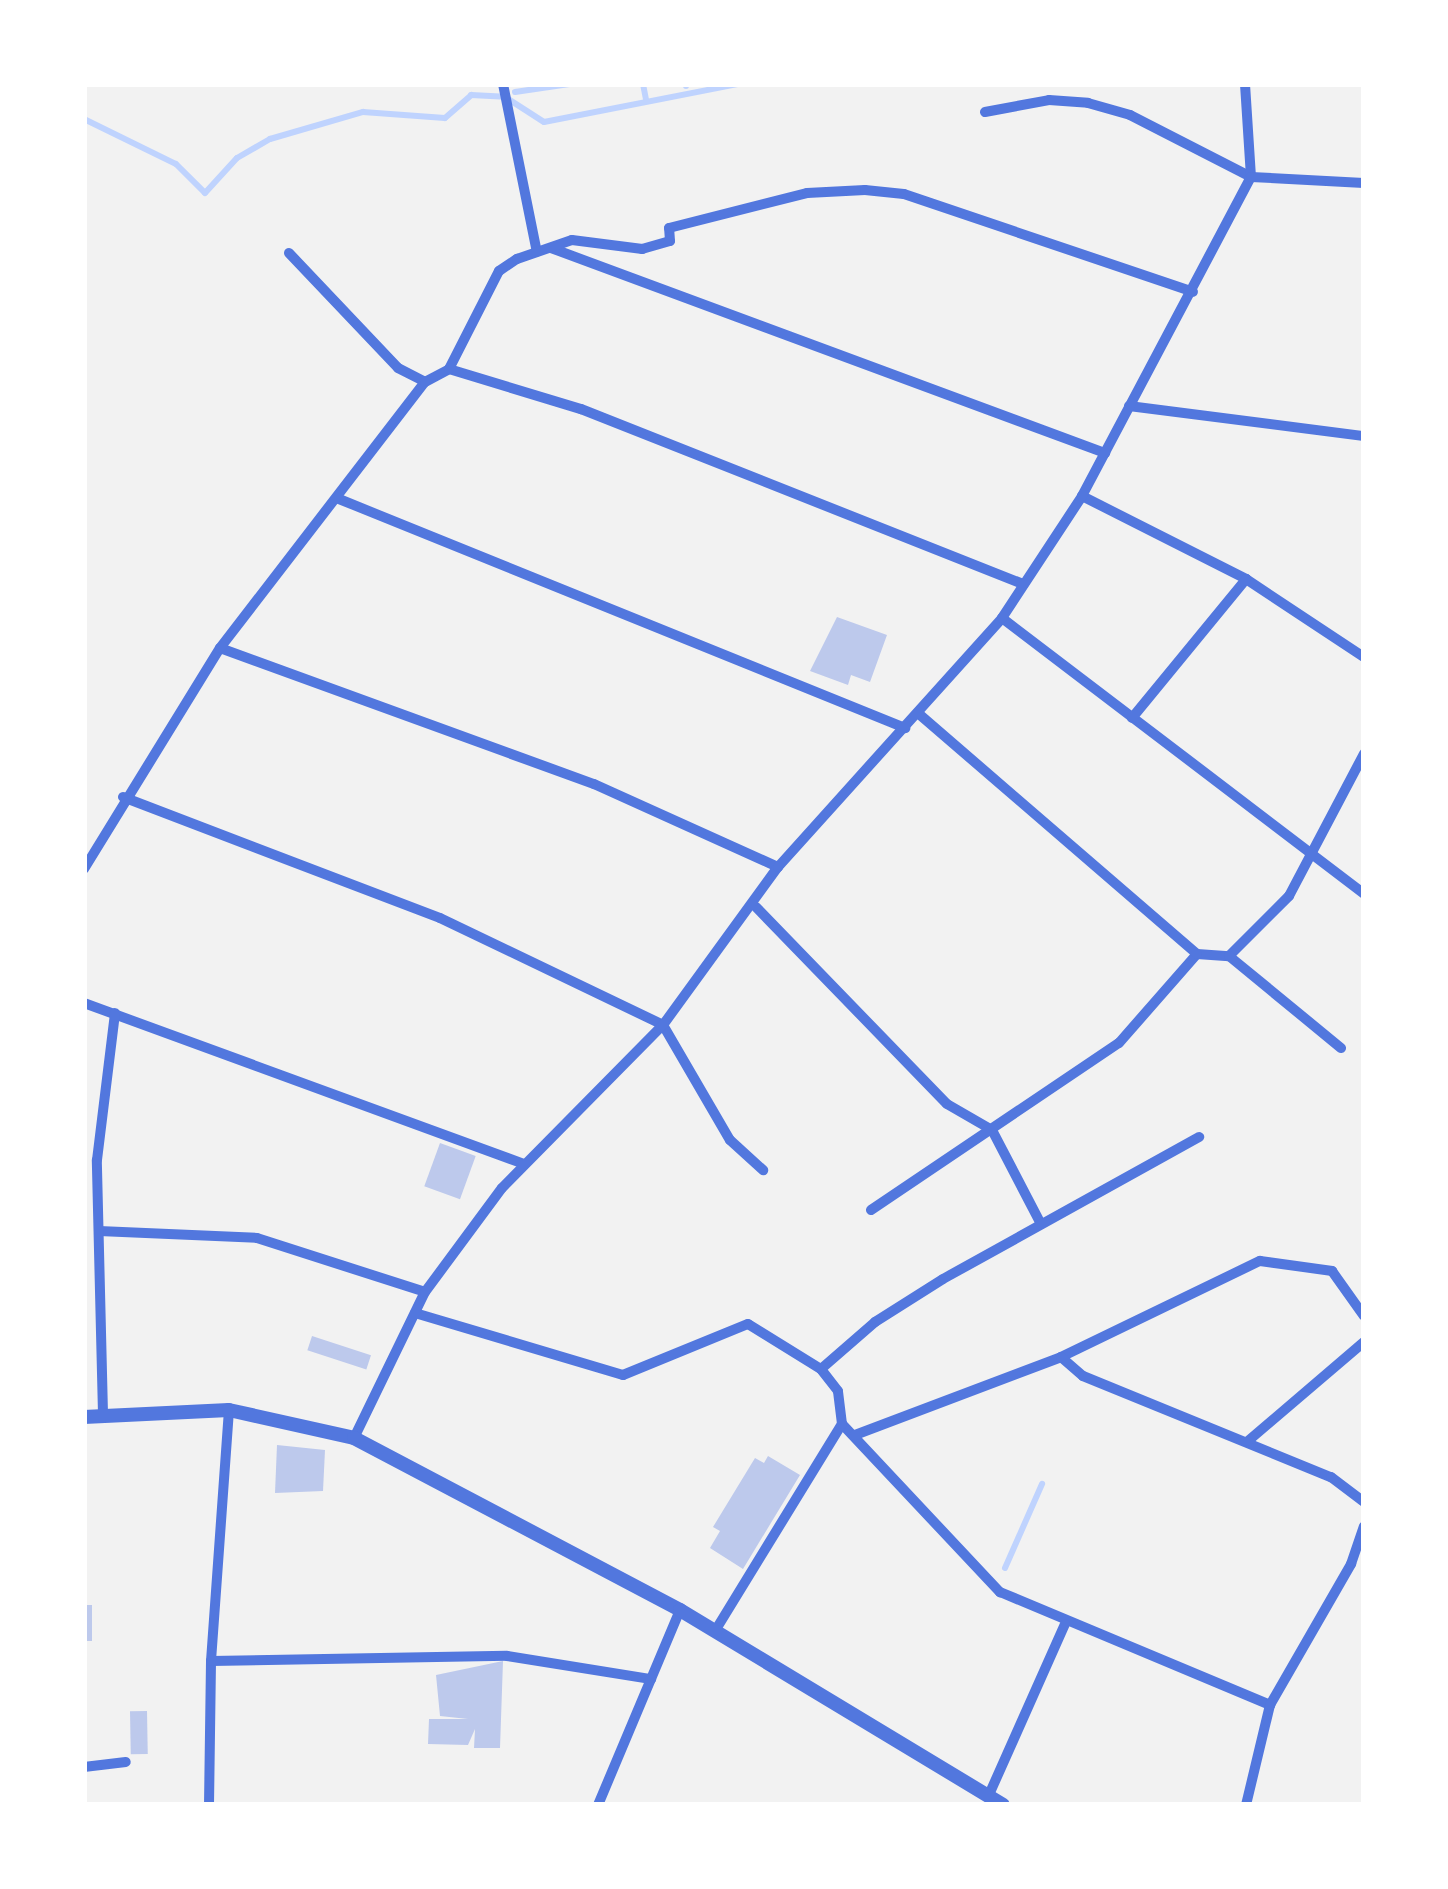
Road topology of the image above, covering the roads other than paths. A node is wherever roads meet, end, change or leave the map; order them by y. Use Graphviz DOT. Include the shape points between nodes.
graph roads {
  1 [pos="503,84"];
  2 [pos="1245,84"];
  3 [pos="985,112"];
  4 [pos="1250,177"];
  5 [pos="1364,184"];
  6 [pos="544,250"];
  7 [pos="289,253"];
  8 [pos="1193,292"];
  9 [pos="449,369"];
  10 [pos="424,382"];
  11 [pos="1130,406"];
  12 [pos="1364,436"];
  13 [pos="1105,452"];
  14 [pos="1082,496"];
  15 [pos="339,499"];
  16 [pos="1246,579"];
  17 [pos="1024,584"];
  18 [pos="1002,618"];
  19 [pos="220,648"];
  20 [pos="1364,657"];
  21 [pos="918,713"];
  22 [pos="1132,718"];
  23 [pos="905,728"];
  24 [pos="1364,754"];
  25 [pos="122,797"];
  26 [pos="1309,859"];
  27 [pos="778,866"];
  28 [pos="84,868"];
  29 [pos="1364,894"];
  30 [pos="756,907"];
  31 [pos="1197,954"];
  32 [pos="1228,956"];
  33 [pos="84,1003"];
  34 [pos="115,1012"];
  35 [pos="662,1025"];
  36 [pos="1341,1048"];
  37 [pos="992,1130"];
  38 [pos="1199,1137"];
  39 [pos="525,1164"];
  40 [pos="763,1170"];
  41 [pos="871,1210"];
  42 [pos="1041,1223"];
  43 [pos="99,1231"];
  44 [pos="425,1292"];
  45 [pos="415,1313"];
  46 [pos="1364,1316"];
  47 [pos="1364,1342"];
  48 [pos="1061,1357"];
  49 [pos="820,1370"];
  50 [pos="229,1410"];
  51 [pos="103,1414"];
  52 [pos="84,1417"];
  53 [pos="842,1424"];
  54 [pos="854,1436"];
  55 [pos="354,1438"];
  56 [pos="1248,1442"];
  57 [pos="1364,1502"];
  58 [pos="1364,1526"];
  59 [pos="680,1610"];
  60 [pos="1065,1624"];
  61 [pos="716,1631"];
  62 [pos="211,1660"];
  63 [pos="651,1679"];
  64 [pos="1270,1705"];
  65 [pos="126,1762"];
  66 [pos="84,1767"];
  67 [pos="995,1801"];
  68 [pos="209,1805"];
  69 [pos="598,1805"];
  70 [pos="1246,1805"];
  1 -- 6 [label="street"];
  2 -- 4 [label="street"];
  3 -- 4 [label="street" via="1049,100 1088,103 1130,115"];
  4 -- 5 [label="street"];
  4 -- 8 [label="street"];
  6 -- 8 [label="street" via="572,240 641,249 670,241 669,228 807,193 865,190 904,194"];
  6 -- 9 [label="street" via="499,271"];
  6 -- 13 [label="street"];
  7 -- 10 [label="street" via="398,368"];
  8 -- 11 [label="street"];
  9 -- 10 [label="street"];
  9 -- 17 [label="street" via="580,409"];
  10 -- 15 [label="street"];
  11 -- 12 [label="street"];
  11 -- 13 [label="street"];
  13 -- 14 [label="street"];
  14 -- 16 [label="street"];
  14 -- 17 [label="street"];
  15 -- 19 [label="street"];
  15 -- 23 [label="street"];
  16 -- 20 [label="street"];
  16 -- 22 [label="street"];
  17 -- 18 [label="street"];
  18 -- 21 [label="street"];
  18 -- 22 [label="street"];
  19 -- 25 [label="street"];
  19 -- 27 [label="street" via="594,784"];
  21 -- 23 [label="street"];
  21 -- 31 [label="street"];
  22 -- 26 [label="street"];
  23 -- 27 [label="street"];
  24 -- 26 [label="street"];
  25 -- 28 [label="street"];
  25 -- 35 [label="street" via="440,918"];
  26 -- 29 [label="street"];
  26 -- 32 [label="street" via="1289,896"];
  27 -- 30 [label="street"];
  30 -- 35 [label="street"];
  30 -- 37 [label="street" via="947,1104"];
  31 -- 32 [label="street"];
  31 -- 37 [label="street" via="1119,1043"];
  32 -- 36 [label="street"];
  33 -- 34 [label="street"];
  34 -- 39 [label="street"];
  34 -- 43 [label="street" via="97,1160"];
  35 -- 39 [label="street"];
  35 -- 40 [label="street" via="730,1140"];
  37 -- 41 [label="street"];
  37 -- 42 [label="street"];
  38 -- 42 [label="street"];
  39 -- 44 [label="street"];
  42 -- 49 [label="street" via="875,1322"];
  43 -- 44 [label="street" via="256,1238"];
  43 -- 51 [label="street"];
  44 -- 45 [label="street"];
  45 -- 49 [label="street" via="623,1375 748,1324"];
  45 -- 55 [label="street"];
  46 -- 48 [label="street" via="1332,1271 1260,1261"];
  47 -- 56 [label="street"];
  48 -- 54 [label="street"];
  48 -- 56 [label="street" via="1083,1376"];
  49 -- 53 [label="street" via="838,1391"];
  50 -- 51 [label="street"];
  50 -- 55 [label="street"];
  50 -- 62 [label="street"];
  51 -- 52 [label="street"];
  53 -- 54 [label="street"];
  53 -- 61 [label="street"];
  54 -- 60 [label="street" via="984,1577"];
  55 -- 59 [label="street"];
  56 -- 57 [label="street" via="1331,1477"];
  58 -- 64 [label="street" via="1351,1564"];
  59 -- 61 [label="street"];
  59 -- 63 [label="street"];
  60 -- 64 [label="street"];
  60 -- 67 [label="street"];
  61 -- 67 [label="street"];
  62 -- 63 [label="street" via="507,1656"];
  62 -- 68 [label="street"];
  63 -- 69 [label="street"];
  64 -- 70 [label="street"];
  65 -- 66 [label="street"];
}
